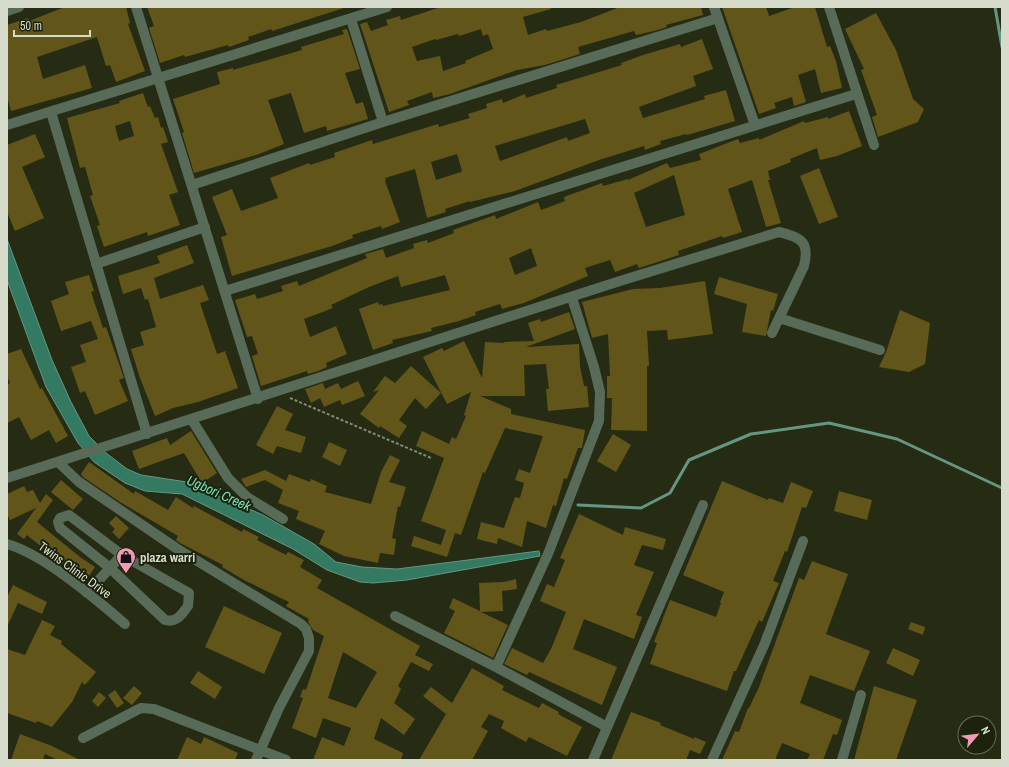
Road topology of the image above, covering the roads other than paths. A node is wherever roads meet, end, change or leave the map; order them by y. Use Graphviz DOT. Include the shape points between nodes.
graph roads {
  1 [pos="19,7"];
  2 [pos="136,7"];
  3 [pos="387,7"];
  4 [pos="714,7"];
  5 [pos="829,7"];
  6 [pos="7,11"];
  7 [pos="351,18"];
  8 [pos="718,18"];
  9 [pos="158,79"];
  10 [pos="856,94"];
  11 [pos="51,112"];
  12 [pos="383,122"];
  13 [pos="7,125"];
  14 [pos="754,125"];
  15 [pos="874,145"];
  16 [pos="192,185"];
  17 [pos="205,227"];
  18 [pos="96,264"];
  19 [pos="225,291"];
  20 [pos="572,298"];
  21 [pos="779,318"];
  22 [pos="772,334"];
  23 [pos="880,350"];
  24 [pos="258,398"];
  25 [pos="192,420"];
  26 [pos="147,434"];
  27 [pos="58,462"];
  28 [pos="7,478"];
  29 [pos="703,505"];
  30 [pos="283,519"];
  31 [pos="803,541"];
  32 [pos="7,544"];
  33 [pos="122,555"];
  34 [pos="110,568"];
  35 [pos="88,593"];
  36 [pos="395,616"];
  37 [pos="125,624"];
  38 [pos="496,667"];
  39 [pos="861,695"];
  40 [pos="607,727"];
  41 [pos="84,738"];
  42 [pos="261,750"];
  43 [pos="256,760"];
  44 [pos="286,760"];
  45 [pos="593,760"];
  46 [pos="712,760"];
  47 [pos="842,760"];
  1 -- 6 [label="street"];
  2 -- 9 [label="street"];
  3 -- 7 [label="street"];
  4 -- 8 [label="street"];
  5 -- 10 [label="street"];
  7 -- 9 [label="street"];
  7 -- 12 [label="street"];
  8 -- 12 [label="street"];
  8 -- 14 [label="street"];
  9 -- 11 [label="street"];
  9 -- 16 [label="street"];
  10 -- 14 [label="street"];
  10 -- 15 [label="street"];
  11 -- 13 [label="street"];
  11 -- 18 [label="street"];
  12 -- 16 [label="street"];
  14 -- 19 [label="street"];
  16 -- 17 [label="street"];
  17 -- 18 [label="street"];
  17 -- 19 [label="street"];
  18 -- 26 [label="street"];
  19 -- 24 [label="street"];
  20 -- 21 [label="street" via="779,232 797,236 807,254 804,266"];
  20 -- 24 [label="street"];
  20 -- 38 [label="street" via="600,392 599,421 548,554"];
  21 -- 22 [label="street"];
  21 -- 23 [label="street"];
  24 -- 25 [label="street"];
  25 -- 26 [label="street"];
  25 -- 30 [label="street" via="228,478 248,497"];
  26 -- 27 [label="street"];
  27 -- 28 [label="street"];
  27 -- 42 [label="street" via="78,482 176,548 306,629 309,651"];
  29 -- 40 [label="street"];
  31 -- 46 [label="street" via="765,643"];
  32 -- 35 [label="street, Twins Clinic Drive" via="25,550"];
  33 -- 34 [label="street"];
  33 -- 34 [label="street" via="68,515 60,518 60,528"];
  33 -- 34 [label="street" via="189,593 188,606 176,620 165,620"];
  34 -- 35 [label="street"];
  35 -- 37 [label="street, Twins Clinic Drive"];
  36 -- 38 [label="street"];
  38 -- 40 [label="street"];
  39 -- 47 [label="street"];
  40 -- 45 [label="street"];
  41 -- 42 [label="street" via="137,710 147,708"];
  42 -- 43 [label="street"];
  42 -- 44 [label="street"];
}
